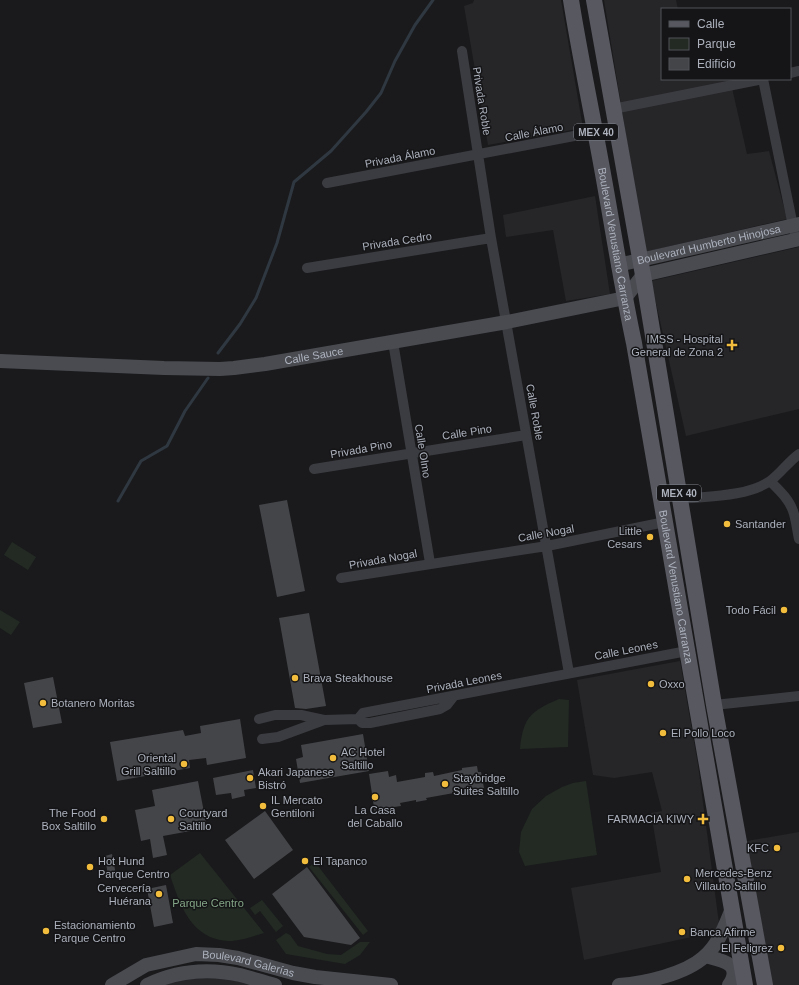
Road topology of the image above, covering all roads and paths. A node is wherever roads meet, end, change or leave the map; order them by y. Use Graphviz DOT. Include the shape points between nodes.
graph roads {
  1 [pos="571,0"];
  2 [pos="594,0"];
  3 [pos="462,51"];
  4 [pos="758,80"];
  5 [pos="763,80"];
  6 [pos="613,109"];
  7 [pos="596,132"];
  8 [pos="477,155"];
  9 [pos="327,183"];
  10 [pos="796,225"];
  11 [pos="491,238"];
  12 [pos="798,239"];
  13 [pos="701,246"];
  14 [pos="704,261"];
  15 [pos="618,265"];
  16 [pos="308,268"];
  17 [pos="641,268"];
  18 [pos="624,298"];
  19 [pos="507,322"];
  20 [pos="393,342"];
  21 [pos="0,361"];
  22 [pos="526,435"];
  23 [pos="412,452"];
  24 [pos="799,454"];
  25 [pos="314,469"];
  26 [pos="770,481"];
  27 [pos="680,498"];
  28 [pos="665,522"];
  29 [pos="799,539"];
  30 [pos="547,546"];
  31 [pos="430,563"];
  32 [pos="341,578"];
  33 [pos="687,651"];
  34 [pos="570,673"];
  35 [pos="799,696"];
  36 [pos="714,705"];
  37 [pos="259,719"];
  38 [pos="324,720"];
  39 [pos="262,739"];
  40 [pos="731,912"];
  41 [pos="705,956"];
  42 [pos="238,958"];
  43 [pos="239,975"];
  44 [pos="112,985"];
  45 [pos="147,985"];
  46 [pos="275,985"];
  47 [pos="391,985"];
  48 [pos="619,985"];
  49 [pos="729,985"];
  50 [pos="745,985"];
  51 [pos="764,985"];
  1 -- 7 [label="main road, Boulevard Venustiano Carranza / MEX 40"];
  2 -- 6 [label="main road, Boulevard Venustiano Carranza / MEX 40"];
  3 -- 8 [label="street, Privada Roble"];
  4 -- 6 [label="street"];
  5 -- 10 [label="street"];
  6 -- 17 [label="main road, Boulevard Venustiano Carranza / MEX 40"];
  7 -- 8 [label="street, Calle Álamo"];
  7 -- 15 [label="main road, Boulevard Venustiano Carranza / MEX 40"];
  8 -- 9 [label="street, Privada Álamo"];
  8 -- 11 [label="street, Calle Roble"];
  10 -- 12 [label="street"];
  10 -- 13 [label="street, Boulevard Humberto Hinojosa"];
  11 -- 16 [label="street, Privada Cedro"];
  11 -- 19 [label="street, Calle Roble"];
  12 -- 14 [label="street, Boulevard Humberto Hinojosa"];
  13 -- 14 [label="street"];
  13 -- 17 [label="street, Boulevard Humberto Hinojosa"];
  14 -- 17 [label="street, Boulevard Humberto Hinojosa"];
  15 -- 17 [label="street, Boulevard Humberto Hinojosa"];
  15 -- 18 [label="main road, Boulevard Venustiano Carranza / MEX 40"];
  17 -- 18 [label="street, Boulevard Humberto Hinojosa"];
  17 -- 27 [label="main road, Boulevard Venustiano Carranza / MEX 40"];
  18 -- 19 [label="street, Calle Sauce"];
  18 -- 28 [label="main road, Boulevard Venustiano Carranza / MEX 40"];
  19 -- 20 [label="street, Calle Sauce"];
  19 -- 22 [label="street, Calle Roble"];
  20 -- 21 [label="street, Calle Sauce" via="220,369"];
  20 -- 23 [label="street, Calle Olmo"];
  22 -- 23 [label="street, Calle Pino"];
  22 -- 30 [label="street, Calle Roble"];
  23 -- 25 [label="street, Privada Pino"];
  23 -- 31 [label="street, Calle Olmo"];
  24 -- 26 [label="street"];
  26 -- 27 [label="street" via="748,490"];
  26 -- 29 [label="street" via="792,507"];
  27 -- 36 [label="main road, Boulevard Venustiano Carranza / MEX 40"];
  28 -- 30 [label="street, Calle Nogal"];
  28 -- 33 [label="main road, Boulevard Venustiano Carranza / MEX 40"];
  30 -- 31 [label="street, Calle Nogal"];
  30 -- 34 [label="street, Calle Roble"];
  31 -- 32 [label="street, Privada Nogal"];
  33 -- 34 [label="street, Calle Leones"];
  33 -- 40 [label="main road, Boulevard Venustiano Carranza / MEX 40"];
  34 -- 38 [label="street, Privada Leones" via="361,716"];
  35 -- 36 [label="street"];
  36 -- 51 [label="main road, Boulevard Venustiano Carranza / MEX 40"];
  37 -- 38 [label="street" via="275,715 294,715"];
  38 -- 39 [label="street"];
  40 -- 41 [label="street" via="722,934"];
  40 -- 50 [label="main road, Boulevard Venustiano Carranza / MEX 40"];
  41 -- 48 [label="street" via="693,964 663,976"];
  41 -- 49 [label="street" via="725,961 730,965 734,976"];
  42 -- 43 [label="street" via="243,966"];
  42 -- 44 [label="street, Boulevard Galerías" via="196,954 165,960 146,965"];
  42 -- 47 [label="street, Boulevard Galerías" via="292,973"];
  43 -- 45 [label="street, Boulevard Galerías" via="194,971"];
  43 -- 46 [label="street, Boulevard Galerías"];
}
